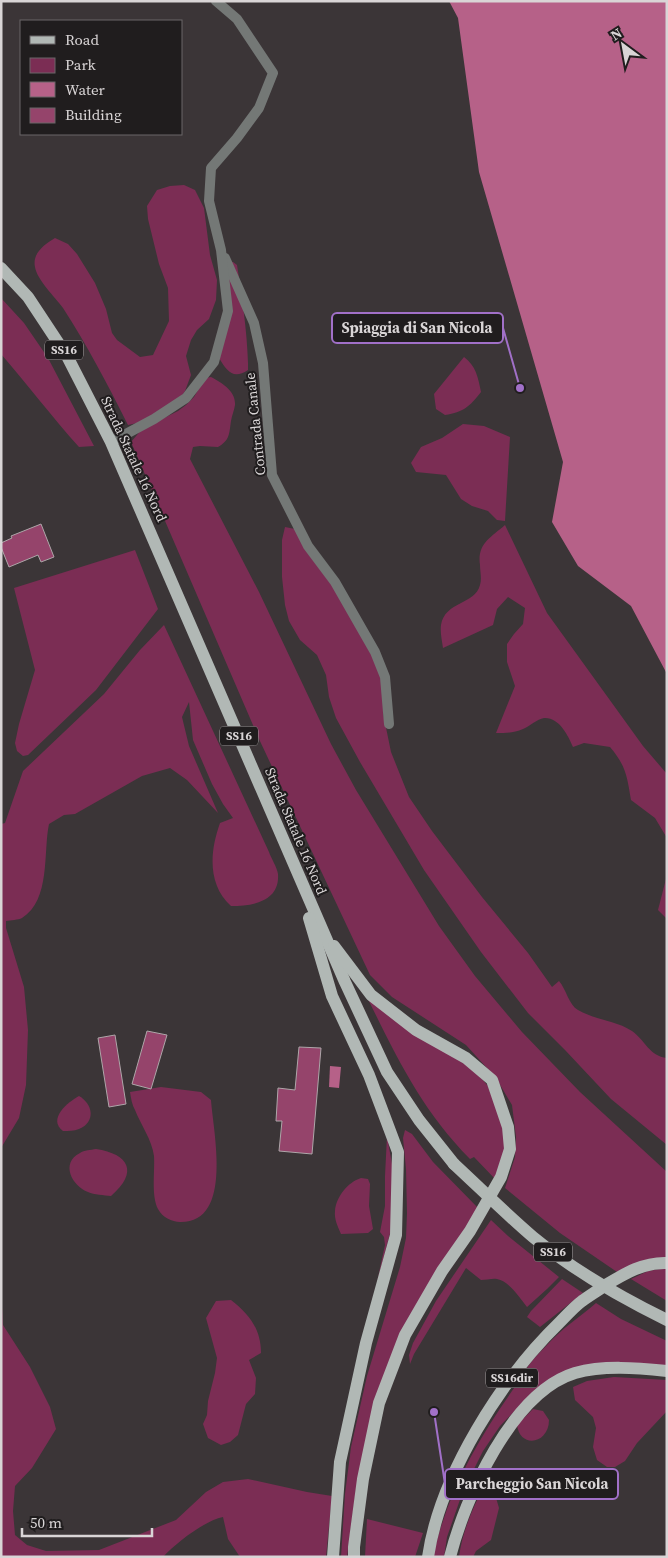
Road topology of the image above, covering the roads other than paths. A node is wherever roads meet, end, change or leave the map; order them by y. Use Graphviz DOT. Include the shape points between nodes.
graph roads {
  1 [pos="216,1"];
  2 [pos="222,250"];
  3 [pos="1,268"];
  4 [pos="112,442"];
  5 [pos="389,724"];
  6 [pos="292,860"];
  7 [pos="320,926"];
  8 [pos="667,1263"];
  9 [pos="667,1320"];
  10 [pos="667,1371"];
  11 [pos="333,1557"];
  12 [pos="354,1557"];
  13 [pos="428,1557"];
  14 [pos="450,1557"];
  1 -- 2 [label="street, Contrada Canale" via="237,18 273,73 259,108 211,168 209,201"];
  2 -- 4 [label="street, Contrada Canale" via="228,311 214,362 186,398"];
  2 -- 5 [label="street, Contrada Canale" via="254,323 264,373 272,475 308,546 336,582 375,652 385,678"];
  3 -- 4 [label="main road, Strada Statale 16 Nord / SS16" via="28,297 67,356"];
  4 -- 6 [label="main road, Strada Statale 16 Nord / SS16"];
  6 -- 7 [label="main road, Strada Statale 16 Nord / SS16"];
  6 -- 11 [label="main road" via="332,996 369,1075 398,1152 396,1235 366,1343 340,1462"];
  7 -- 9 [label="main road, Strada Statale 16 Nord / SS16, bridge" via="387,1072 454,1164 533,1237 569,1264"];
  7 -- 12 [label="main road" via="371,995 416,1030 466,1058 492,1080 508,1127 510,1149 501,1176 470,1231 442,1271 405,1335 378,1403 362,1479"];
  8 -- 13 [label="main road, SS16dir" via="655,1262 627,1272 581,1302 543,1339 497,1399 451,1479"];
  10 -- 14 [label="main road, SS16dir" via="607,1368 575,1373 549,1386 528,1404 501,1439 472,1493"];
}
